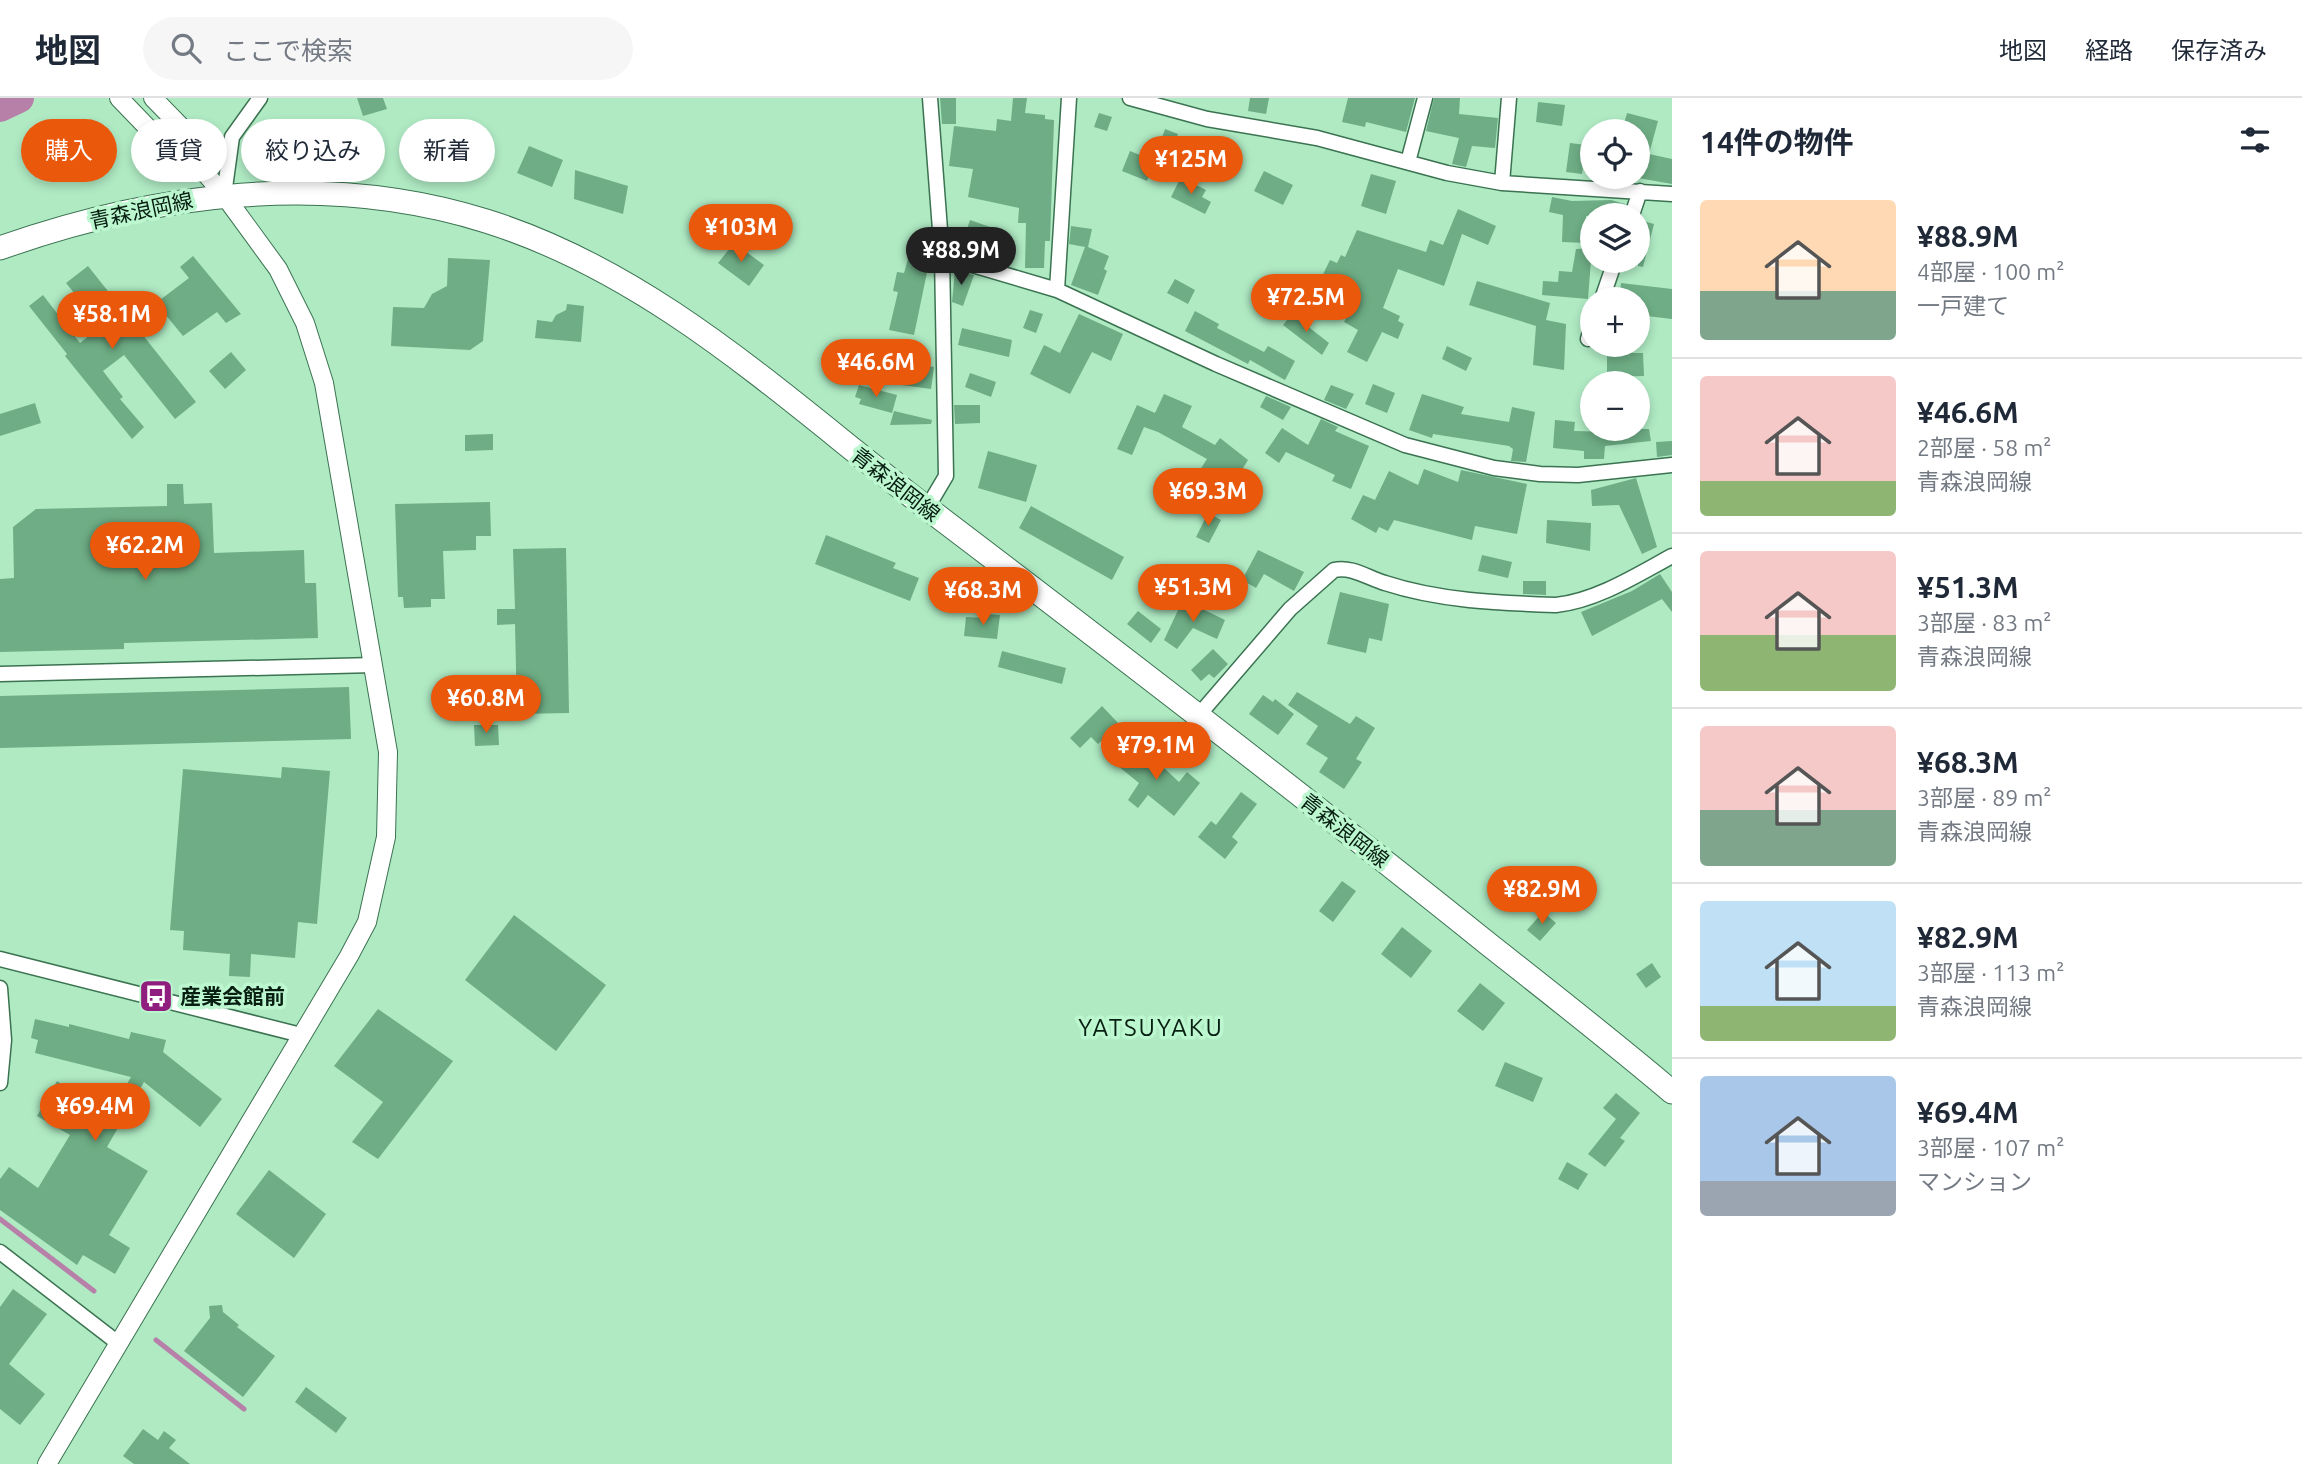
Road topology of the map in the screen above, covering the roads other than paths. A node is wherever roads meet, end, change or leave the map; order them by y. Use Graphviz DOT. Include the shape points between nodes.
graph roads {
  1 [pos="153,98"];
  2 [pos="260,98"];
  3 [pos="930,98"];
  4 [pos="1069,98"];
  5 [pos="1129,98"];
  6 [pos="1425,98"];
  7 [pos="1509,98"];
  8 [pos="121,100"];
  9 [pos="139,119"];
  10 [pos="173,119"];
  11 [pos="1408,162"];
  12 [pos="213,182"];
  13 [pos="1502,183"];
  14 [pos="1640,191"];
  15 [pos="1672,194"];
  16 [pos="224,195"];
  17 [pos="1636,203"];
  18 [pos="0,248"];
  19 [pos="943,256"];
  20 [pos="1057,290"];
  21 [pos="1672,465"];
  22 [pos="927,508"];
  23 [pos="1672,556"];
  24 [pos="374,665"];
  25 [pos="0,674"];
  26 [pos="1198,716"];
  27 [pos="0,959"];
  28 [pos="0,988"];
  29 [pos="301,1035"];
  30 [pos="0,1083"];
  31 [pos="1672,1092"];
  32 [pos="0,1252"];
  33 [pos="118,1343"];
  34 [pos="47,1464"];
  1 -- 10 [label="street"];
  2 -- 16 [label="street" via="232,137"];
  3 -- 19 [label="street"];
  4 -- 20 [label="street"];
  5 -- 11 [label="street"];
  6 -- 11 [label="street"];
  7 -- 13 [label="street"];
  8 -- 9 [label="street"];
  11 -- 13 [label="street"];
  12 -- 16 [label="street"];
  13 -- 14 [label="street"];
  14 -- 15 [label="street"];
  14 -- 17 [label="street"];
  16 -- 18 [label="main road, 青森浪岡線" via="159,203"];
  16 -- 22 [label="main road, 青森浪岡線" via="310,194 386,201 481,220 564,250 646,294 695,328"];
  16 -- 24 [label="street" via="278,269 305,323 324,383"];
  19 -- 20 [label="street"];
  19 -- 22 [label="street" via="946,476"];
  20 -- 21 [label="street" via="1405,445 1494,468 1540,474 1578,475"];
  22 -- 26 [label="main road, 青森浪岡線"];
  23 -- 26 [label="street" via="1599,593 1556,605 1433,596 1354,571 1334,570 1290,609"];
  24 -- 25 [label="street"];
  24 -- 29 [label="street" via="388,752 386,837 367,922"];
  26 -- 31 [label="main road, 青森浪岡線"];
  27 -- 29 [label="street"];
  28 -- 30 [label="street" via="4,1040"];
  29 -- 33 [label="street"];
  32 -- 33 [label="street"];
  33 -- 34 [label="street"];
}
